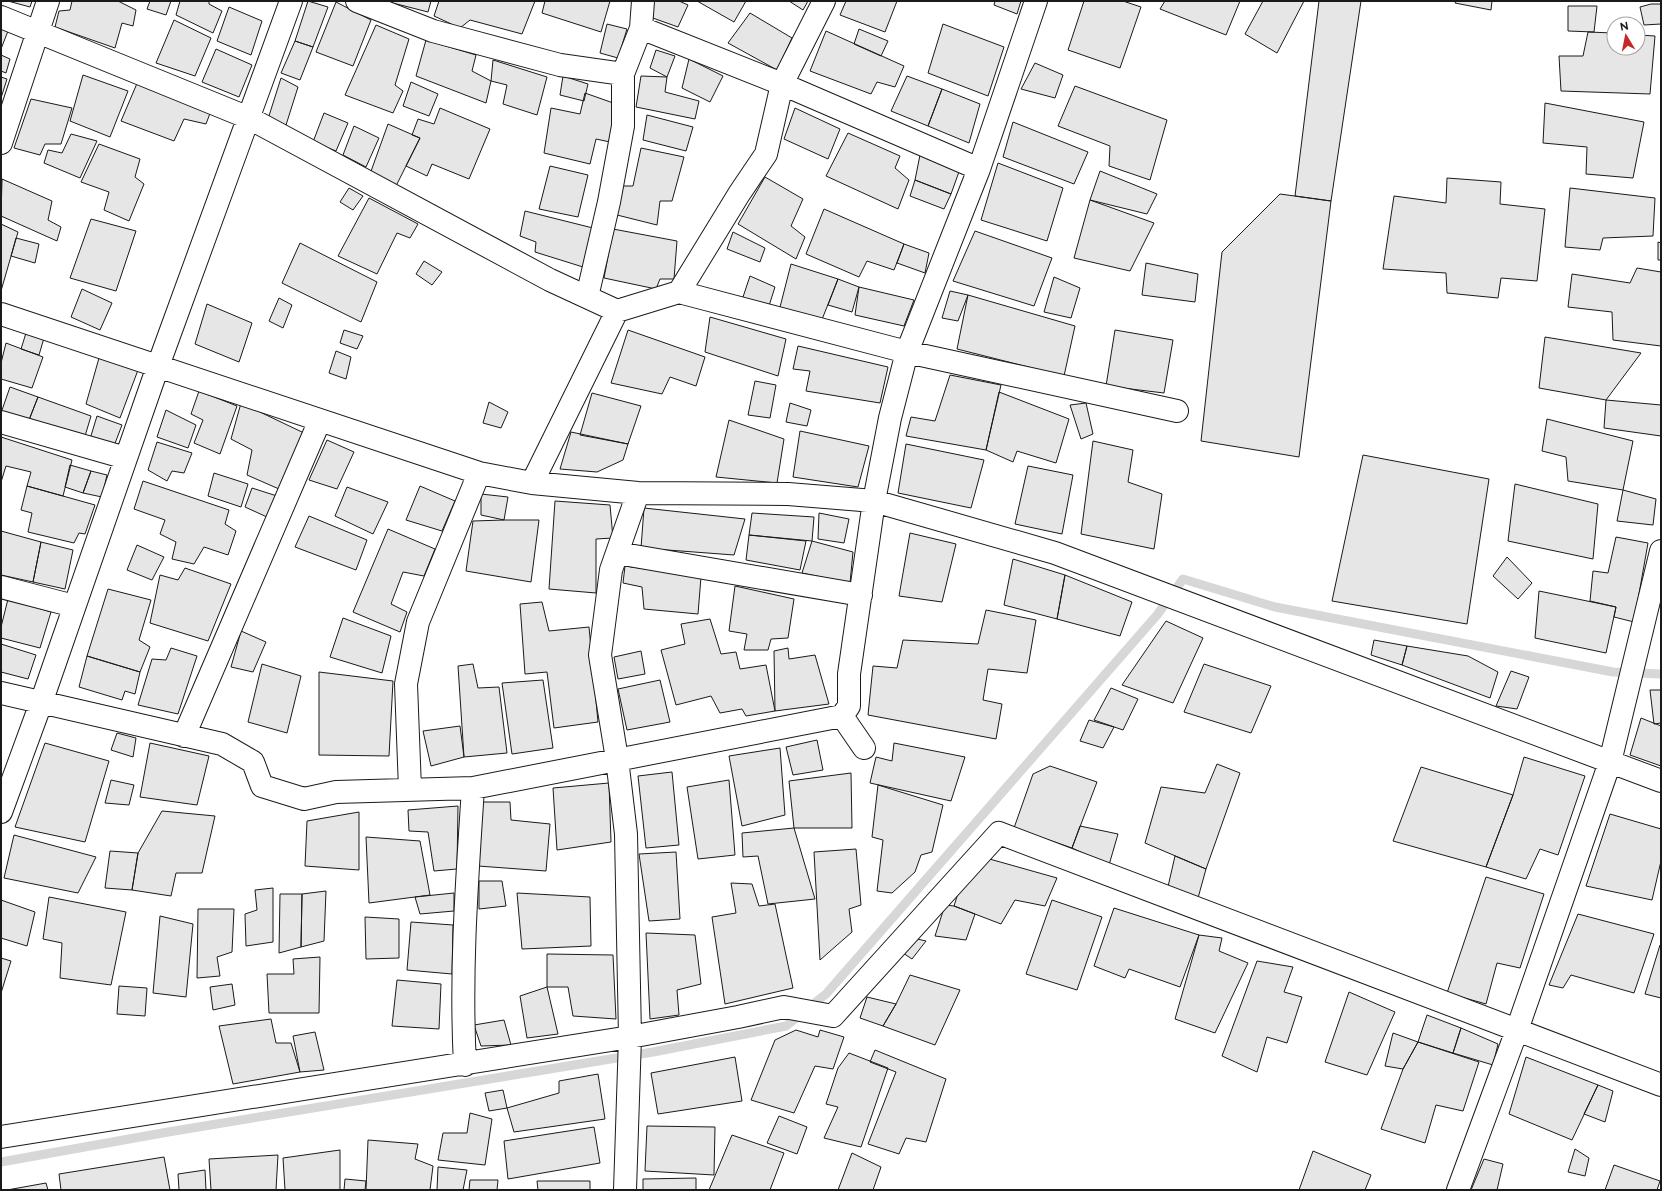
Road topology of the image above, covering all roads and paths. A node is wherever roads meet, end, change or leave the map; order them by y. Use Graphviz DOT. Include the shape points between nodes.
graph roads {
  1 [pos="48,1"];
  2 [pos="290,1"];
  3 [pos="357,1"];
  4 [pos="643,1"];
  5 [pos="824,1"];
  6 [pos="1036,1"];
  7 [pos="1,17"];
  8 [pos="641,28"];
  9 [pos="39,31"];
  10 [pos="623,74"];
  11 [pos="782,84"];
  12 [pos="249,118"];
  13 [pos="1,143"];
  14 [pos="979,169"];
  15 [pos="679,292"];
  16 [pos="587,296"];
  17 [pos="617,311"];
  18 [pos="1,314"];
  19 [pos="907,352"];
  20 [pos="158,366"];
  21 [pos="1178,411"];
  22 [pos="320,420"];
  23 [pos="1,422"];
  24 [pos="126,458"];
  25 [pos="479,473"];
  26 [pos="532,483"];
  27 [pos="638,493"];
  28 [pos="874,501"];
  29 [pos="1661,551"];
  30 [pos="617,553"];
  31 [pos="1,587"];
  32 [pos="861,595"];
  33 [pos="74,606"];
  34 [pos="1,693"];
  35 [pos="41,703"];
  36 [pos="842,716"];
  37 [pos="184,736"];
  38 [pos="864,748"];
  39 [pos="617,759"];
  40 [pos="1610,762"];
  41 [pos="1661,781"];
  42 [pos="473,788"];
  43 [pos="410,789"];
  44 [pos="1,812"];
  45 [pos="1516,1030"];
  46 [pos="630,1037"];
  47 [pos="465,1065"];
  48 [pos="1661,1085"];
  49 [pos="1,1137"];
  50 [pos="625,1190"];
  51 [pos="1458,1190"];
  1 -- 9 [label="street"];
  2 -- 12 [label="street"];
  3 -- 10 [label="street" via="433,31 560,65"];
  4 -- 8 [label="street"];
  5 -- 11 [label="street"];
  6 -- 14 [label="street"];
  7 -- 9 [label="street"];
  8 -- 10 [label="street"];
  8 -- 11 [label="street"];
  9 -- 12 [label="street"];
  9 -- 13 [label="street"];
  10 -- 16 [label="street" via="623,126 609,202"];
  11 -- 14 [label="street"];
  11 -- 15 [label="street" via="766,154"];
  12 -- 16 [label="street" via="550,280"];
  12 -- 20 [label="street"];
  14 -- 19 [label="street"];
  15 -- 17 [label="street"];
  15 -- 19 [label="street"];
  16 -- 17 [label="street"];
  17 -- 26 [label="street"];
  18 -- 20 [label="street"];
  19 -- 21 [label="street"];
  19 -- 28 [label="street" via="890,418"];
  20 -- 22 [label="street"];
  20 -- 24 [label="street"];
  22 -- 25 [label="street"];
  22 -- 37 [label="street"];
  23 -- 24 [label="street"];
  24 -- 33 [label="street"];
  25 -- 26 [label="street"];
  25 -- 43 [label="street" via="418,622 406,684"];
  26 -- 27 [label="street"];
  27 -- 28 [label="street" via="788,494"];
  27 -- 30 [label="street"];
  28 -- 32 [label="street"];
  28 -- 40 [label="street" via="1055,553"];
  29 -- 40 [label="street"];
  30 -- 32 [label="street"];
  30 -- 39 [label="street" via="611,570 600,655"];
  31 -- 33 [label="street"];
  32 -- 36 [label="street" via="850,674 849,706"];
  33 -- 35 [label="street"];
  34 -- 35 [label="street"];
  35 -- 37 [label="street"];
  35 -- 44 [label="street"];
  36 -- 38 [label="street"];
  36 -- 39 [label="street"];
  37 -- 43 [label="street" via="222,744 253,762 262,786 304,799 336,792"];
  39 -- 42 [label="street"];
  39 -- 46 [label="street" via="626,834"];
  40 -- 41 [label="street"];
  40 -- 45 [label="street"];
  42 -- 43 [label="street"];
  42 -- 47 [label="street" via="463,930"];
  45 -- 46 [label="street" via="999,833 833,1016 784,1006"];
  45 -- 48 [label="street"];
  45 -- 51 [label="street"];
  46 -- 47 [label="street"];
  46 -- 50 [label="street"];
  47 -- 49 [label="street"];
}
